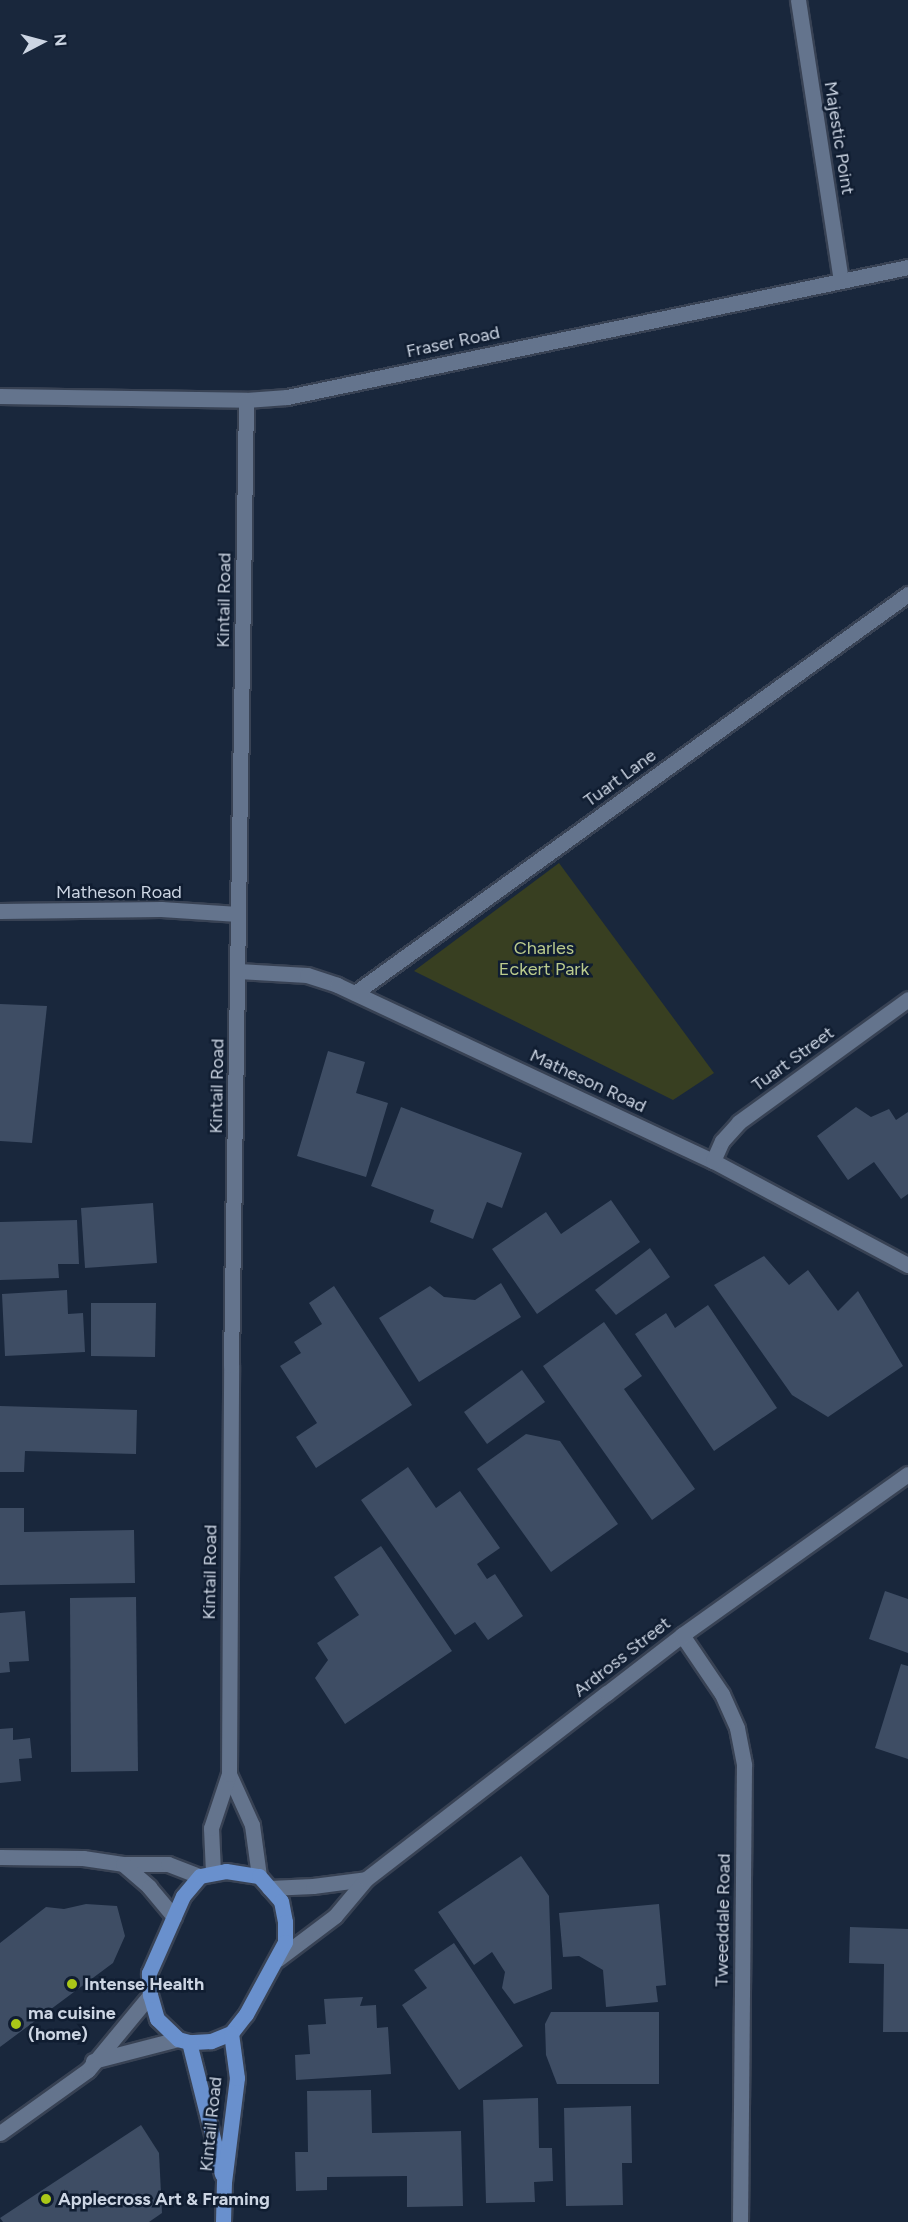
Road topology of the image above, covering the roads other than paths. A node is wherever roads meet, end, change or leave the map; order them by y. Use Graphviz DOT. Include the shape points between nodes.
graph roads {
  1 [pos="798,0"];
  2 [pos="908,267"];
  3 [pos="841,281"];
  4 [pos="0,396"];
  5 [pos="246,400"];
  6 [pos="908,594"];
  7 [pos="0,911"];
  8 [pos="238,914"];
  9 [pos="238,971"];
  10 [pos="355,993"];
  11 [pos="908,999"];
  12 [pos="713,1161"];
  13 [pos="908,1265"];
  14 [pos="908,1474"];
  15 [pos="682,1635"];
  16 [pos="229,1774"];
  17 [pos="0,1857"];
  18 [pos="123,1864"];
  19 [pos="206,1874"];
  20 [pos="366,1879"];
  21 [pos="264,1882"];
  22 [pos="174,1917"];
  23 [pos="278,1959"];
  24 [pos="150,1995"];
  25 [pos="231,2033"];
  26 [pos="184,2040"];
  27 [pos="93,2061"];
  28 [pos="0,2133"];
  29 [pos="224,2182"];
  30 [pos="223,2222"];
  31 [pos="740,2222"];
  1 -- 3 [label="street, Majestic Point"];
  2 -- 3 [label="street, Fraser Road"];
  3 -- 5 [label="street, Fraser Road" via="287,397"];
  4 -- 5 [label="street, Fraser Road"];
  5 -- 8 [label="street, Kintail Road"];
  6 -- 10 [label="street, Tuart Lane"];
  7 -- 8 [label="street, Matheson Road" via="161,909"];
  8 -- 9 [label="street, Kintail Road"];
  9 -- 10 [label="street, Matheson Road" via="307,975"];
  9 -- 16 [label="street, Kintail Road"];
  10 -- 12 [label="street, Matheson Road"];
  11 -- 12 [label="street, Tuart Street" via="739,1122 722,1141"];
  12 -- 13 [label="street, Matheson Road"];
  14 -- 15 [label="street, Ardross Street"];
  15 -- 20 [label="street, Ardross Street"];
  15 -- 31 [label="street, Tweeddale Road" via="722,1694 737,1728 744,1765"];
  16 -- 19 [label="street, Kintail Road" via="211,1828"];
  16 -- 21 [label="street, Kintail Road" via="252,1826"];
  17 -- 18 [label="street" via="82,1858"];
  18 -- 19 [label="street" via="168,1864"];
  18 -- 22 [label="street"];
  19 -- 21 [label="main road"];
  19 -- 22 [label="main road" via="183,1896"];
  20 -- 21 [label="street" via="313,1886"];
  20 -- 23 [label="street, Ardross Street" via="335,1916"];
  21 -- 23 [label="main road" via="281,1901 285,1922 285,1942"];
  22 -- 24 [label="main road" via="149,1973"];
  23 -- 25 [label="main road"];
  24 -- 26 [label="main road" via="157,2019"];
  24 -- 27 [label="street"];
  25 -- 26 [label="main road" via="210,2041"];
  25 -- 29 [label="main road, Kintail Road" via="237,2078"];
  26 -- 27 [label="street"];
  26 -- 29 [label="main road, Kintail Road"];
  27 -- 28 [label="street" via="88,2070"];
  29 -- 30 [label="main road, Kintail Road"];
}
